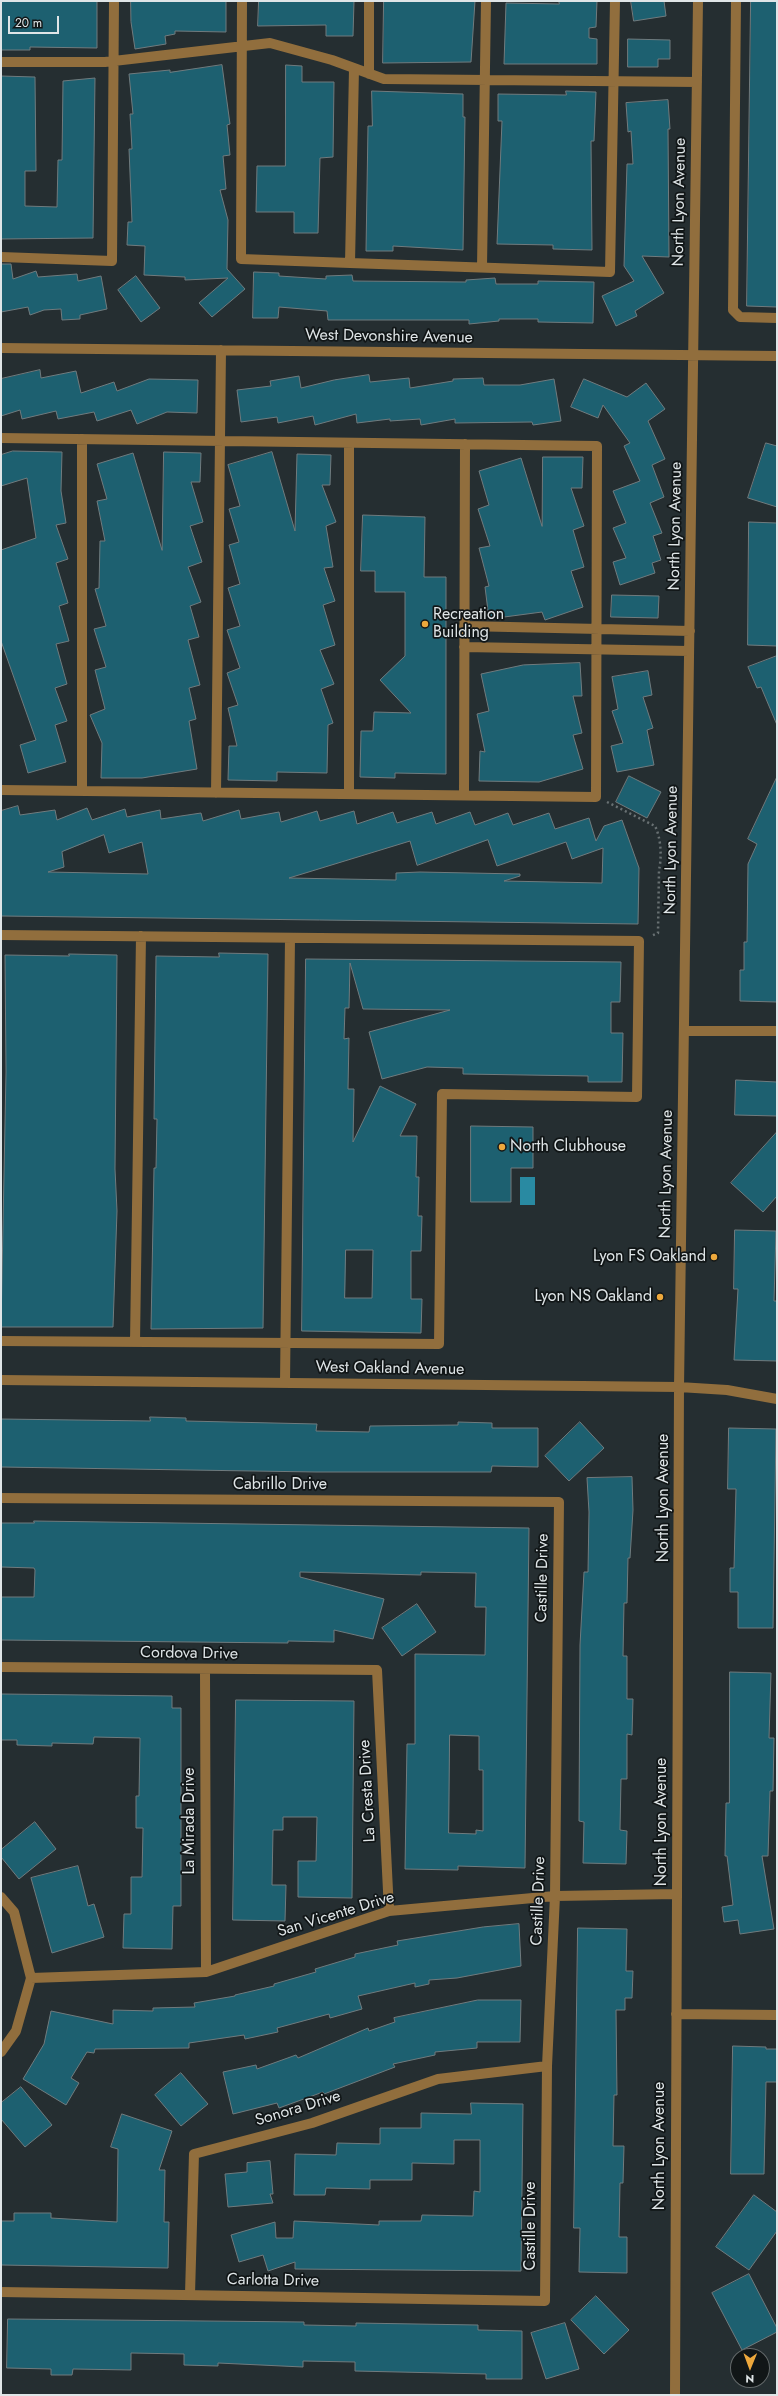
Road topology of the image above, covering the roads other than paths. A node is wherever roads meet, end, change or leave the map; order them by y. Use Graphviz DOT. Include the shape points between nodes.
graph roads {
  1 [pos="114,1"];
  2 [pos="242,1"];
  3 [pos="369,1"];
  4 [pos="486,1"];
  5 [pos="615,1"];
  6 [pos="698,1"];
  7 [pos="736,1"];
  8 [pos="243,46"];
  9 [pos="114,61"];
  10 [pos="1,62"];
  11 [pos="354,69"];
  12 [pos="369,74"];
  13 [pos="486,79"];
  14 [pos="614,81"];
  15 [pos="697,82"];
  16 [pos="1,258"];
  17 [pos="350,263"];
  18 [pos="482,267"];
  19 [pos="777,318"];
  20 [pos="1,348"];
  21 [pos="221,350"];
  22 [pos="693,356"];
  23 [pos="777,356"];
  24 [pos="1,438"];
  25 [pos="82,439"];
  26 [pos="220,441"];
  27 [pos="349,443"];
  28 [pos="465,444"];
  29 [pos="464,626"];
  30 [pos="596,629"];
  31 [pos="690,631"];
  32 [pos="464,647"];
  33 [pos="596,650"];
  34 [pos="689,651"];
  35 [pos="1,790"];
  36 [pos="82,791"];
  37 [pos="216,793"];
  38 [pos="349,794"];
  39 [pos="464,795"];
  40 [pos="1,935"];
  41 [pos="141,936"];
  42 [pos="290,938"];
  43 [pos="684,1030"];
  44 [pos="777,1031"];
  45 [pos="1,1341"];
  46 [pos="135,1342"];
  47 [pos="286,1343"];
  48 [pos="1,1380"];
  49 [pos="285,1383"];
  50 [pos="680,1387"];
  51 [pos="777,1399"];
  52 [pos="1,1498"];
  53 [pos="559,1502"];
  54 [pos="1,1667"];
  55 [pos="205,1670"];
  56 [pos="377,1670"];
  57 [pos="677,1894"];
  58 [pos="555,1896"];
  59 [pos="1,1897"];
  60 [pos="388,1911"];
  61 [pos="206,1972"];
  62 [pos="31,1978"];
  63 [pos="676,2014"];
  64 [pos="777,2016"];
  65 [pos="1,2052"];
  66 [pos="547,2066"];
  67 [pos="1,2292"];
  68 [pos="190,2294"];
  69 [pos="545,2301"];
  70 [pos="675,2395"];
  1 -- 9 [label="street"];
  2 -- 8 [label="street"];
  3 -- 12 [label="street"];
  4 -- 13 [label="street"];
  5 -- 14 [label="street"];
  6 -- 15 [label="street, North Lyon Avenue"];
  7 -- 19 [label="street" via="733,310 742,318"];
  8 -- 9 [label="street"];
  8 -- 11 [label="street" via="270,43 332,60"];
  8 -- 17 [label="street" via="241,259"];
  9 -- 10 [label="street"];
  9 -- 16 [label="street" via="112,261"];
  11 -- 12 [label="street"];
  11 -- 17 [label="street"];
  12 -- 13 [label="street" via="384,79"];
  13 -- 14 [label="street"];
  13 -- 18 [label="street"];
  14 -- 15 [label="street"];
  14 -- 18 [label="street" via="610,272"];
  15 -- 22 [label="street, North Lyon Avenue"];
  17 -- 18 [label="street"];
  20 -- 21 [label="street, West Devonshire Avenue"];
  21 -- 22 [label="street, West Devonshire Avenue"];
  21 -- 26 [label="street"];
  22 -- 23 [label="street, West Devonshire Avenue"];
  22 -- 31 [label="street, North Lyon Avenue"];
  24 -- 25 [label="street"];
  25 -- 26 [label="street"];
  25 -- 36 [label="street"];
  26 -- 27 [label="street"];
  26 -- 37 [label="street"];
  27 -- 28 [label="street"];
  27 -- 38 [label="street"];
  28 -- 29 [label="street"];
  28 -- 30 [label="street" via="597,446"];
  29 -- 30 [label="street"];
  29 -- 32 [label="street"];
  30 -- 31 [label="street"];
  30 -- 33 [label="street"];
  31 -- 34 [label="street, North Lyon Avenue"];
  32 -- 33 [label="street"];
  32 -- 39 [label="street"];
  33 -- 34 [label="street"];
  33 -- 39 [label="street" via="596,797"];
  34 -- 43 [label="street, North Lyon Avenue"];
  35 -- 36 [label="street"];
  36 -- 37 [label="street"];
  37 -- 38 [label="street"];
  38 -- 39 [label="street"];
  40 -- 41 [label="street"];
  41 -- 42 [label="street"];
  41 -- 46 [label="street"];
  42 -- 47 [label="street"];
  42 -- 47 [label="street" via="639,941 637,1097 442,1094 439,1344"];
  43 -- 44 [label="street"];
  43 -- 50 [label="street, North Lyon Avenue"];
  45 -- 46 [label="street"];
  46 -- 47 [label="street"];
  47 -- 49 [label="street"];
  48 -- 49 [label="street, West Oakland Avenue"];
  49 -- 50 [label="street, West Oakland Avenue"];
  50 -- 51 [label="street, West Oakland Avenue" via="727,1390"];
  50 -- 57 [label="street, North Lyon Avenue"];
  52 -- 53 [label="street, Cabrillo Drive"];
  53 -- 58 [label="street, Castille Drive"];
  54 -- 55 [label="street, Cordova Drive"];
  55 -- 56 [label="street, Cordova Drive"];
  55 -- 61 [label="street, La Mirada Drive"];
  56 -- 60 [label="street, La Cresta Drive"];
  57 -- 58 [label="street, San Vicente Drive"];
  57 -- 63 [label="street, North Lyon Avenue"];
  58 -- 60 [label="street, San Vicente Drive"];
  58 -- 66 [label="street, Castille Drive"];
  59 -- 62 [label="street" via="14,1912"];
  60 -- 61 [label="street, San Vicente Drive"];
  61 -- 62 [label="street, San Vicente Drive"];
  62 -- 65 [label="street" via="16,2032"];
  63 -- 64 [label="street"];
  63 -- 70 [label="street, North Lyon Avenue"];
  66 -- 68 [label="street, Sonora Drive" via="438,2079 312,2123 194,2154"];
  66 -- 69 [label="street, Castille Drive"];
  67 -- 68 [label="street, Carlotta Drive"];
  68 -- 69 [label="street, Carlotta Drive"];
}
